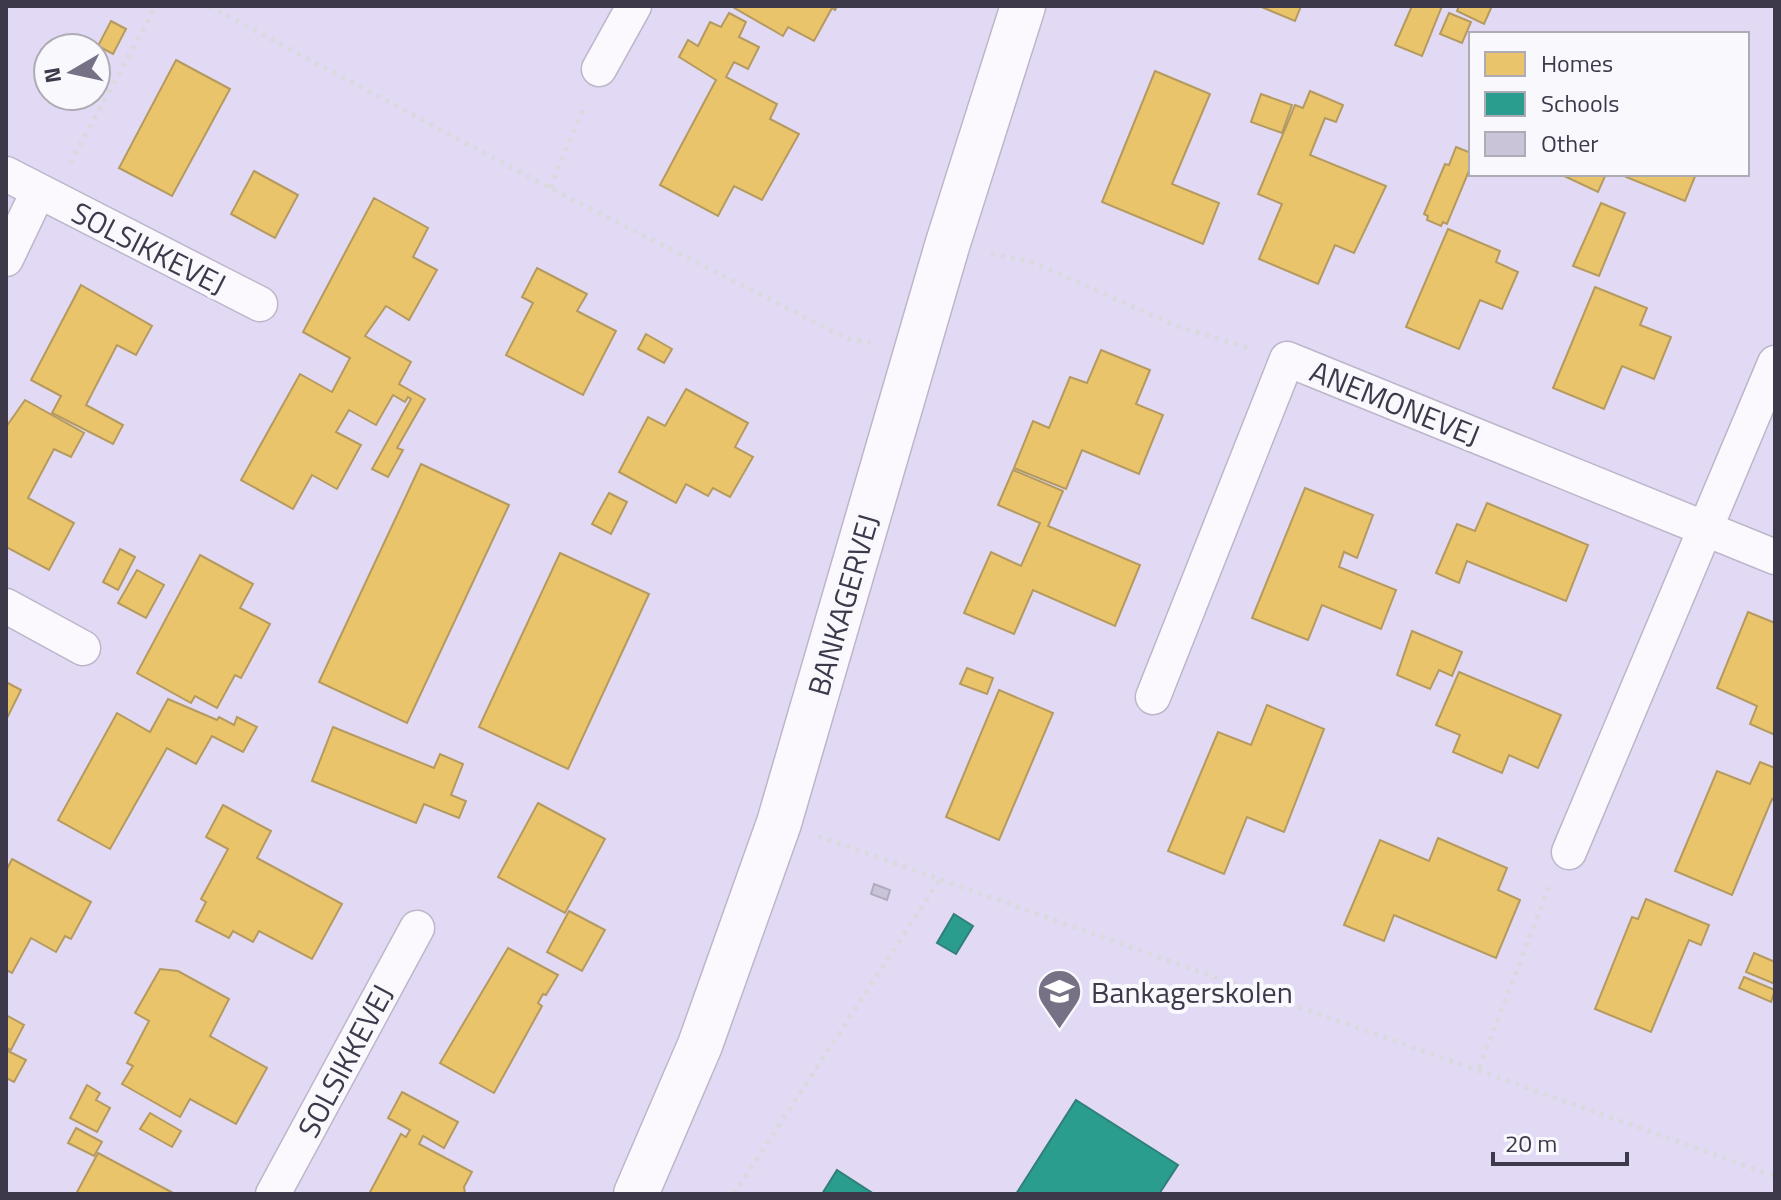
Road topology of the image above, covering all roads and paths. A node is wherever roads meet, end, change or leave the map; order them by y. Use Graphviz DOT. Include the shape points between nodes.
graph roads {
  1 [pos="156,6"];
  2 [pos="209,6"];
  3 [pos="634,6"];
  4 [pos="1023,6"];
  5 [pos="599,69"];
  6 [pos="6,174"];
  7 [pos="550,188"];
  8 [pos="38,192"];
  9 [pos="947,246"];
  10 [pos="6,259"];
  11 [pos="260,304"];
  12 [pos="918,350"];
  13 [pos="1287,359"];
  14 [pos="1775,363"];
  15 [pos="1707,527"];
  16 [pos="1775,557"];
  17 [pos="6,606"];
  18 [pos="83,648"];
  19 [pos="1153,697"];
  20 [pos="779,823"];
  21 [pos="1569,852"];
  22 [pos="940,879"];
  23 [pos="417,928"];
  24 [pos="1479,1068"];
  25 [pos="1775,1176"];
  26 [pos="273,1194"];
  27 [pos="636,1194"];
  28 [pos="734,1194"];
  1 -- 8 [label="path" via="66,169"];
  2 -- 7 [label="path"];
  3 -- 5 [label="street"];
  4 -- 9 [label="street, BANKAGERVEJ"];
  5 -- 7 [label="path"];
  6 -- 8 [label="street, SOLSIKKEVEJ"];
  7 -- 12 [label="path" via="848,339"];
  8 -- 10 [label="street, SOLSIKKEVEJ"];
  8 -- 11 [label="street, SOLSIKKEVEJ"];
  9 -- 12 [label="street, BANKAGERVEJ"];
  9 -- 13 [label="path" via="1032,262 1179,327"];
  12 -- 20 [label="street, BANKAGERVEJ"];
  13 -- 15 [label="street, ANEMONEVEJ"];
  13 -- 19 [label="street, ANEMONEVEJ"];
  14 -- 15 [label="street"];
  15 -- 16 [label="street, ANEMONEVEJ"];
  15 -- 21 [label="street"];
  17 -- 18 [label="street"];
  20 -- 22 [label="path"];
  20 -- 27 [label="street, BANKAGERVEJ" via="700,1045"];
  21 -- 24 [label="path" via="1551,882"];
  22 -- 24 [label="path"];
  22 -- 28 [label="path"];
  23 -- 26 [label="street, SOLSIKKEVEJ"];
  24 -- 25 [label="path"];
}
